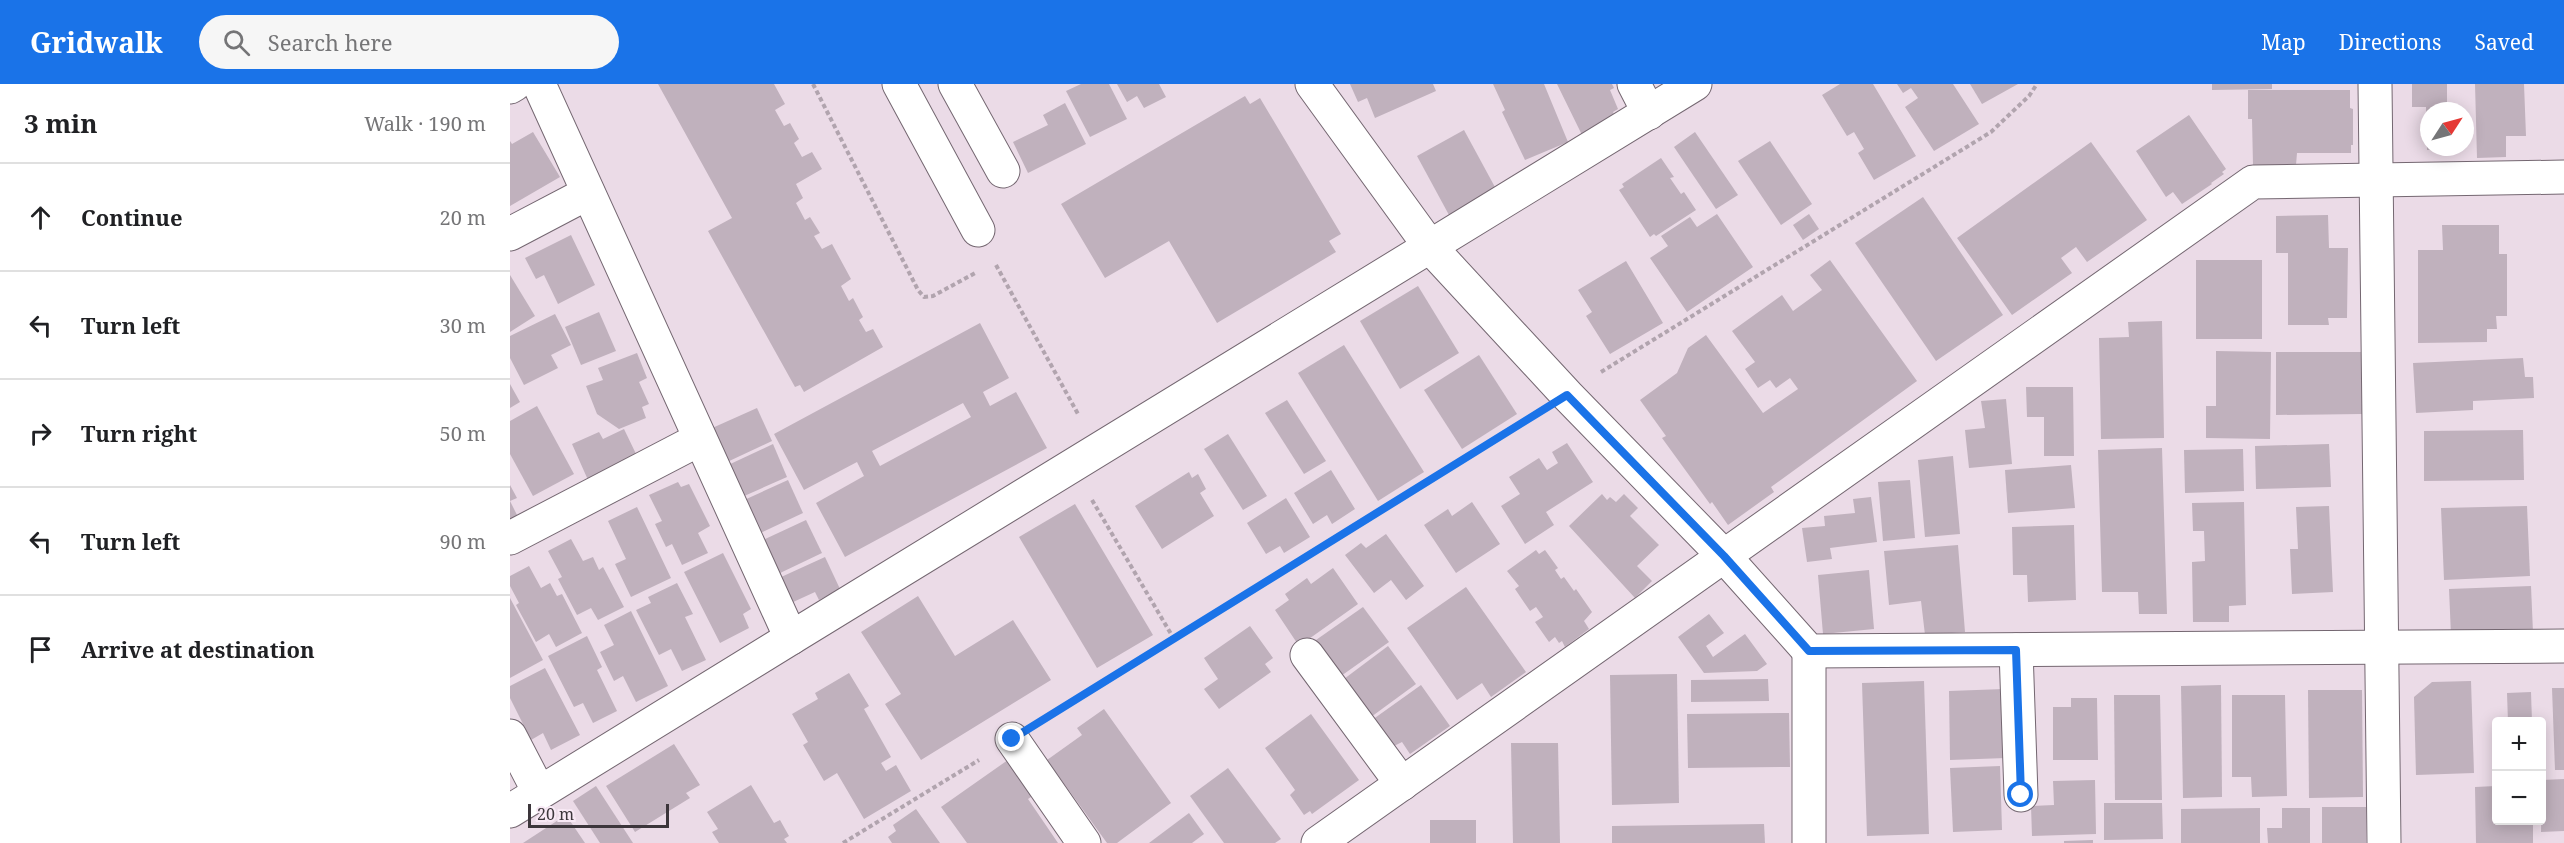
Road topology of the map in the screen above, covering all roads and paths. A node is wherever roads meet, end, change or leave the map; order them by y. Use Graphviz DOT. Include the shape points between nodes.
graph roads {
  1 [pos="515,84"];
  2 [pos="539,84"];
  3 [pos="813,84"];
  4 [pos="899,84"];
  5 [pos="955,84"];
  6 [pos="1312,84"];
  7 [pos="1634,84"];
  8 [pos="1695,84"];
  9 [pos="2037,84"];
  10 [pos="2374,84"];
  11 [pos="510,87"];
  12 [pos="1649,112"];
  13 [pos="1003,171"];
  14 [pos="2564,177"];
  15 [pos="2375,181"];
  16 [pos="588,193"];
  17 [pos="978,230"];
  18 [pos="510,234"];
  19 [pos="1431,248"];
  20 [pos="1567,395"];
  21 [pos="700,439"];
  22 [pos="1085,458"];
  23 [pos="510,538"];
  24 [pos="1724,556"];
  25 [pos="791,638"];
  26 [pos="1174,639"];
  27 [pos="2564,646"];
  28 [pos="2382,648"];
  29 [pos="2016,650"];
  30 [pos="1809,651"];
  31 [pos="1307,655"];
  32 [pos="510,736"];
  33 [pos="1012,739"];
  34 [pos="1402,784"];
  35 [pos="539,792"];
  36 [pos="2021,795"];
  37 [pos="510,811"];
  38 [pos="843,843"];
  39 [pos="1084,843"];
  40 [pos="1318,843"];
  41 [pos="1809,843"];
  42 [pos="2384,843"];
  1 -- 11 [label="street"];
  2 -- 16 [label="street"];
  3 -- 22 [label="path" via="924,297 995,263"];
  4 -- 17 [label="street"];
  5 -- 13 [label="street"];
  6 -- 19 [label="street"];
  7 -- 12 [label="street"];
  8 -- 12 [label="street"];
  9 -- 20 [label="path" via="1991,132"];
  10 -- 15 [label="street"];
  12 -- 19 [label="street"];
  14 -- 15 [label="street"];
  15 -- 24 [label="street" via="2253,182"];
  15 -- 28 [label="street"];
  16 -- 18 [label="street"];
  16 -- 21 [label="street"];
  19 -- 20 [label="street"];
  19 -- 22 [label="street"];
  20 -- 24 [label="street"];
  20 -- 26 [label="path"];
  21 -- 23 [label="street"];
  21 -- 25 [label="street"];
  22 -- 25 [label="street"];
  22 -- 26 [label="path"];
  24 -- 30 [label="street"];
  24 -- 34 [label="street"];
  25 -- 35 [label="street"];
  26 -- 33 [label="path"];
  27 -- 28 [label="street"];
  28 -- 29 [label="street"];
  28 -- 42 [label="street"];
  29 -- 30 [label="street"];
  29 -- 36 [label="street"];
  30 -- 41 [label="street"];
  31 -- 34 [label="street"];
  32 -- 35 [label="street"];
  33 -- 38 [label="path"];
  33 -- 39 [label="street"];
  34 -- 40 [label="street"];
  35 -- 37 [label="street"];
}
